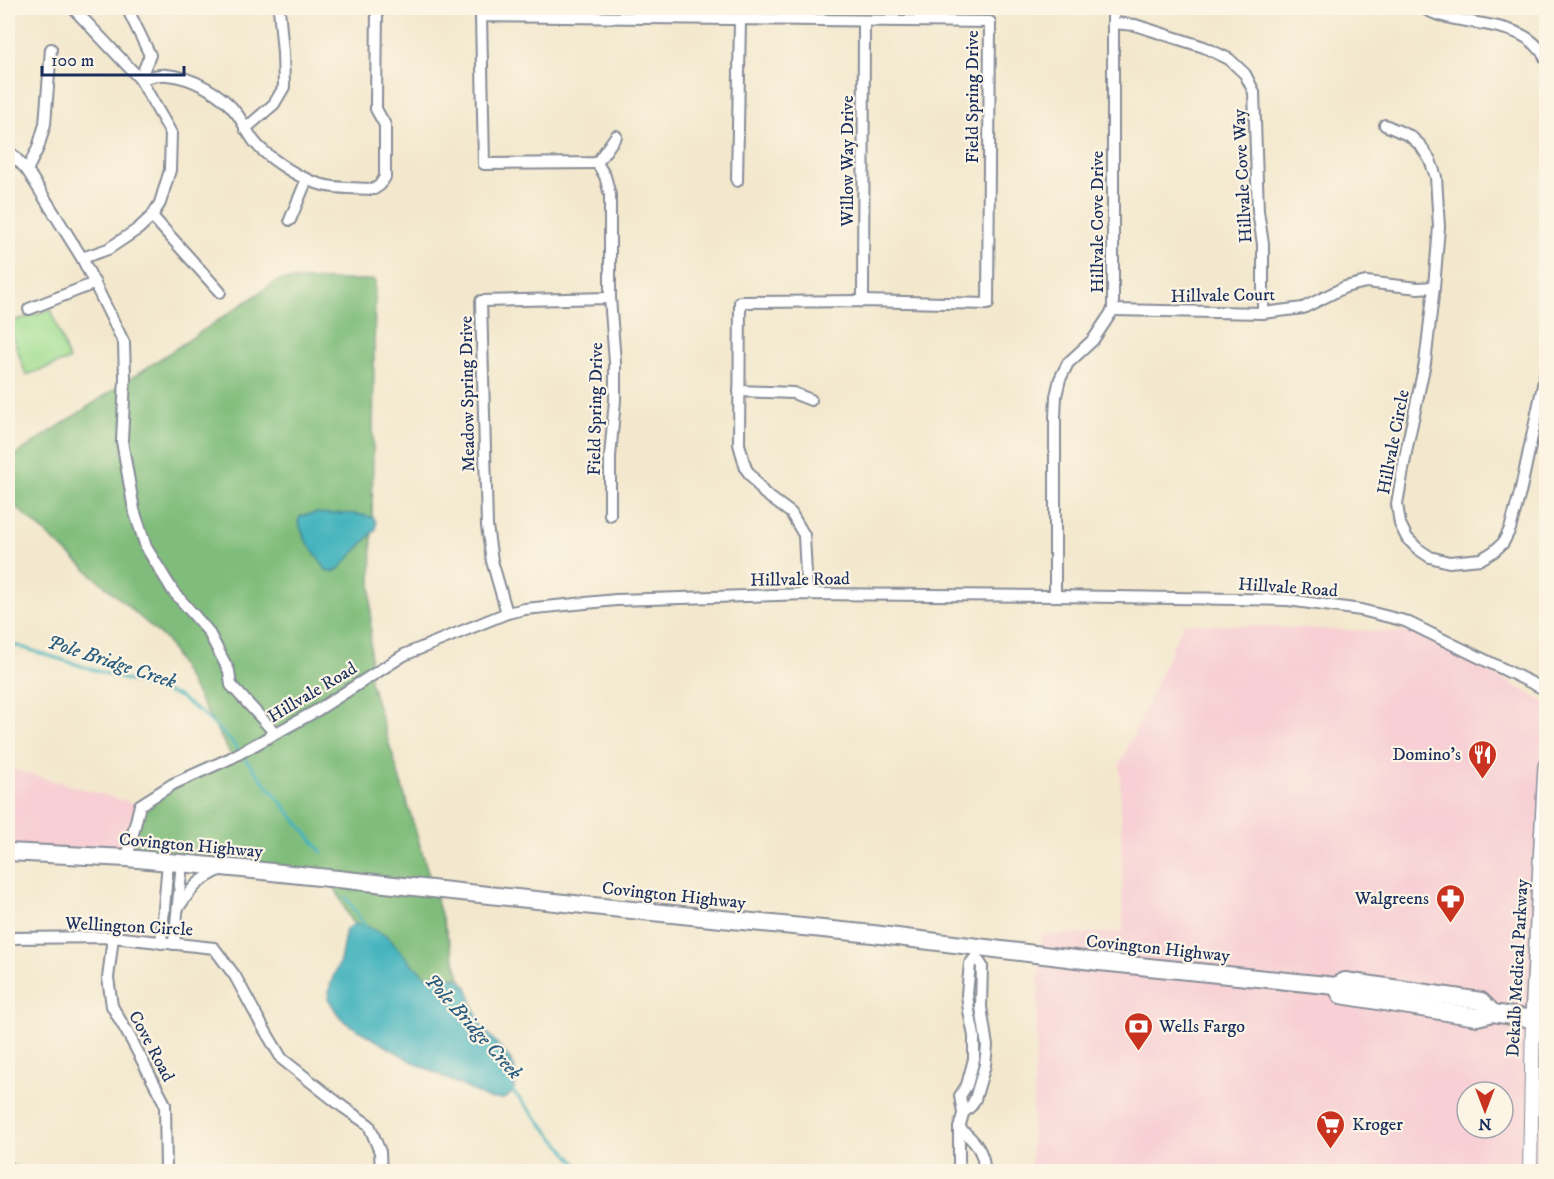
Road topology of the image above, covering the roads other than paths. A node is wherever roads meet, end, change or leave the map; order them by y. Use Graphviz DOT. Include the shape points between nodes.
graph roads {
  1 [pos="73,8"];
  2 [pos="127,8"];
  3 [pos="279,8"];
  4 [pos="377,8"];
  5 [pos="1113,8"];
  6 [pos="1423,8"];
  7 [pos="740,20"];
  8 [pos="864,22"];
  9 [pos="1113,23"];
  10 [pos="51,49"];
  11 [pos="1546,59"];
  12 [pos="140,79"];
  13 [pos="1385,125"];
  14 [pos="245,129"];
  15 [pos="616,136"];
  16 [pos="8,150"];
  17 [pos="597,163"];
  18 [pos="27,170"];
  19 [pos="307,179"];
  20 [pos="737,181"];
  21 [pos="152,216"];
  22 [pos="290,220"];
  23 [pos="81,258"];
  24 [pos="95,283"];
  25 [pos="1434,287"];
  26 [pos="220,292"];
  27 [pos="610,298"];
  28 [pos="863,301"];
  29 [pos="29,309"];
  30 [pos="1113,310"];
  31 [pos="1263,313"];
  32 [pos="1546,371"];
  33 [pos="1546,376"];
  34 [pos="739,391"];
  35 [pos="811,400"];
  36 [pos="610,515"];
  37 [pos="807,594"];
  38 [pos="1055,596"];
  39 [pos="507,612"];
  40 [pos="1546,690"];
  41 [pos="275,733"];
  42 [pos="1546,766"];
  43 [pos="8,852"];
  44 [pos="127,858"];
  45 [pos="175,862"];
  46 [pos="226,867"];
  47 [pos="177,908"];
  48 [pos="113,937"];
  49 [pos="8,940"];
  50 [pos="161,943"];
  51 [pos="174,944"];
  52 [pos="976,952"];
  53 [pos="1540,1019"];
  54 [pos="980,1081"];
  55 [pos="968,1082"];
  56 [pos="963,1113"];
  57 [pos="959,1128"];
  58 [pos="8,1168"];
  59 [pos="19,1172"];
  60 [pos="166,1172"];
  61 [pos="381,1172"];
  62 [pos="959,1172"];
  63 [pos="984,1172"];
  64 [pos="1530,1172"];
  1 -- 12 [label="street"];
  2 -- 12 [label="street" via="150,55"];
  3 -- 14 [label="street" via="284,87 274,104"];
  4 -- 19 [label="street" via="375,103 385,125 385,177 374,189 324,186"];
  5 -- 9 [label="street, Hillvale Cove Drive"];
  6 -- 11 [label="street" via="1444,17 1510,29 1527,37"];
  7 -- 8 [label="street, Field Spring Drive"];
  7 -- 17 [label="street, Field Spring Drive" via="482,16 484,164"];
  7 -- 20 [label="street"];
  8 -- 28 [label="street, Willow Way Drive"];
  8 -- 28 [label="street, Field Spring Drive" via="990,22 988,304"];
  9 -- 30 [label="street, Hillvale Cove Drive"];
  9 -- 31 [label="street, Hillvale Cove Way" via="1135,25 1204,48 1229,59 1245,74 1254,92"];
  10 -- 18 [label="street" via="45,124"];
  12 -- 14 [label="street" via="166,75 197,83 223,99"];
  12 -- 21 [label="street" via="171,134 170,170 160,204"];
  13 -- 25 [label="street, Hillvale Circle" via="1410,136 1421,146 1436,177 1439,227"];
  14 -- 19 [label="street" via="261,149"];
  15 -- 17 [label="street"];
  16 -- 18 [label="street"];
  17 -- 27 [label="street, Field Spring Drive" via="610,195"];
  18 -- 23 [label="street"];
  19 -- 22 [label="street"];
  21 -- 23 [label="street" via="108,249"];
  21 -- 26 [label="street"];
  23 -- 24 [label="street"];
  24 -- 29 [label="street"];
  24 -- 41 [label="street" via="123,343 122,441 134,510 146,547 173,591 208,631 229,671 231,685"];
  25 -- 31 [label="street, Hillvale Court" via="1366,282 1345,287 1303,308"];
  25 -- 33 [label="street, Hillvale Circle" via="1425,363 1397,504 1400,524 1418,549 1449,562 1465,561 1481,559 1503,543 1520,493"];
  27 -- 36 [label="street, Field Spring Drive" via="615,362"];
  27 -- 39 [label="street, Meadow Spring Drive" via="481,301 487,526 492,561"];
  28 -- 34 [label="street, Field Spring Drive" via="740,302"];
  30 -- 31 [label="street, Hillvale Court"];
  30 -- 38 [label="street, Hillvale Cove Drive" via="1093,340 1068,363 1056,396"];
  32 -- 33 [label="street, Hillvale Circle"];
  34 -- 35 [label="street" via="793,393"];
  34 -- 37 [label="street, Field Spring Drive" via="739,444 746,469 765,493 791,513 804,535"];
  37 -- 38 [label="street, Hillvale Road"];
  37 -- 39 [label="street, Hillvale Road" via="616,600"];
  38 -- 40 [label="street, Hillvale Road" via="1288,600 1361,610 1405,621"];
  39 -- 41 [label="street, Hillvale Road" via="404,655"];
  41 -- 44 [label="street, Hillvale Road" via="173,784 140,806"];
  42 -- 53 [label="main road, Dekalb Medical Parkway"];
  43 -- 44 [label="main road, Covington Highway"];
  44 -- 45 [label="main road, Covington Highway"];
  45 -- 46 [label="main road, Covington Highway"];
  45 -- 47 [label="street"];
  45 -- 50 [label="street"];
  46 -- 47 [label="street" via="193,886"];
  46 -- 52 [label="main road, Covington Highway" via="873,934"];
  47 -- 51 [label="street"];
  48 -- 49 [label="street, Wellington Circle"];
  48 -- 50 [label="street, Wellington Circle"];
  48 -- 60 [label="street, Cove Road" via="108,978 112,1006 165,1104"];
  50 -- 51 [label="street, Wellington Circle"];
  51 -- 61 [label="street, Wellington Circle" via="214,948 235,976 282,1059 369,1125 380,1152"];
  52 -- 53 [label="main road, Covington Highway" via="1336,986 1341,994 1477,1017 1492,1012"];
  52 -- 54 [label="street" via="982,966 981,1007 987,1046"];
  52 -- 55 [label="street" via="970,964 968,994 975,1049"];
  53 -- 64 [label="street, Dekalb Medical Parkway"];
  54 -- 55 [label="street"];
  54 -- 56 [label="street" via="975,1100"];
  55 -- 56 [label="street" via="960,1096"];
  56 -- 57 [label="street"];
  57 -- 62 [label="street"];
  57 -- 63 [label="street" via="975,1141"];
  58 -- 59 [label="street"];
}
